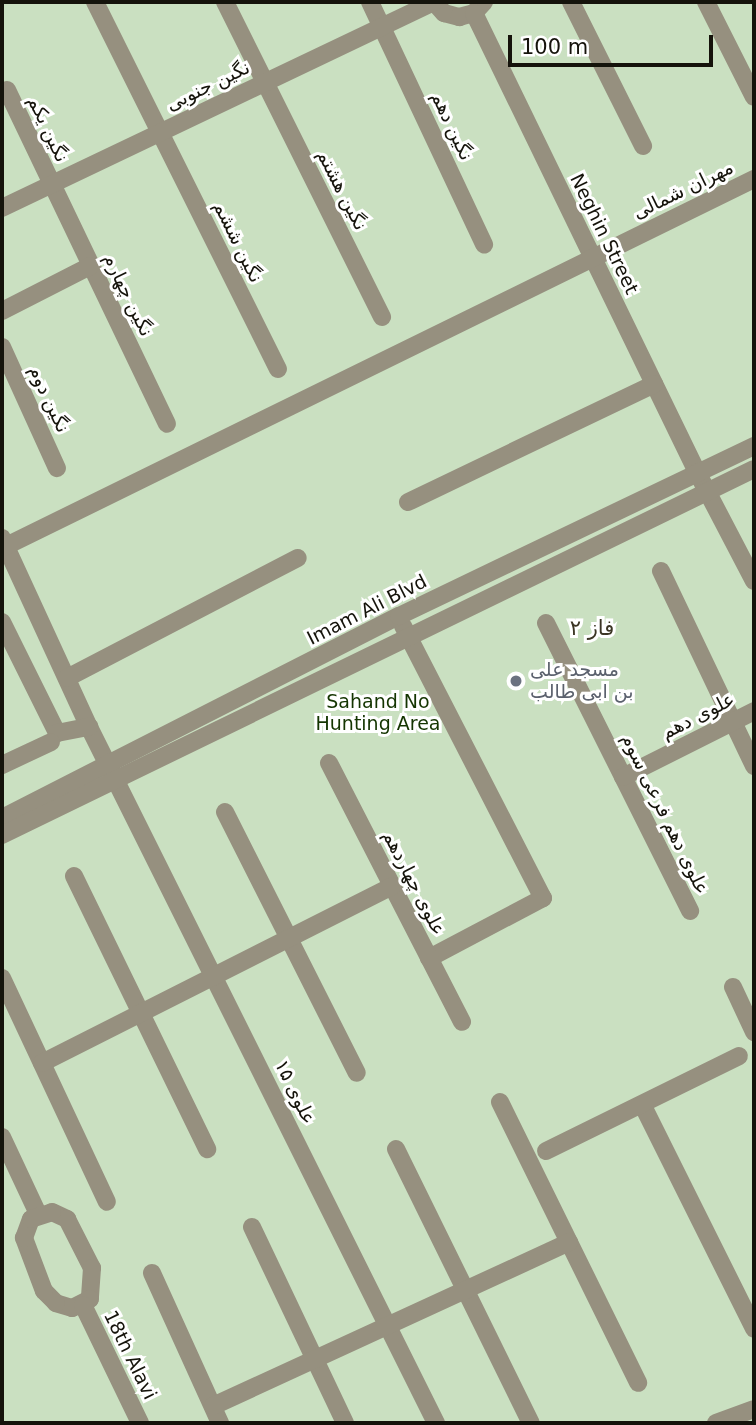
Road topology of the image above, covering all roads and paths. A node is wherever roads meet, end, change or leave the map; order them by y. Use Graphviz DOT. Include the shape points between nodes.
graph roads {
  1 [pos="95,2"];
  2 [pos="225,2"];
  3 [pos="370,2"];
  4 [pos="433,2"];
  5 [pos="571,2"];
  6 [pos="706,2"];
  7 [pos="479,7"];
  8 [pos="382,26"];
  9 [pos="265,83"];
  10 [pos="7,90"];
  11 [pos="754,97"];
  12 [pos="161,133"];
  13 [pos="643,146"];
  14 [pos="754,179"];
  15 [pos="51,185"];
  16 [pos="2,208"];
  17 [pos="484,244"];
  18 [pos="593,257"];
  19 [pos="90,266"];
  20 [pos="2,311"];
  21 [pos="382,317"];
  22 [pos="2,347"];
  23 [pos="278,369"];
  24 [pos="654,384"];
  25 [pos="167,424"];
  26 [pos="754,446"];
  27 [pos="57,468"];
  28 [pos="754,469"];
  29 [pos="697,472"];
  30 [pos="707,492"];
  31 [pos="408,502"];
  32 [pos="3,544"];
  33 [pos="747,549"];
  34 [pos="298,558"];
  35 [pos="661,571"];
  36 [pos="754,581"];
  37 [pos="399,616"];
  38 [pos="2,622"];
  39 [pos="546,623"];
  40 [pos="408,635"];
  41 [pos="67,677"];
  42 [pos="754,711"];
  43 [pos="732,722"];
  44 [pos="89,727"];
  45 [pos="51,742"];
  46 [pos="329,763"];
  47 [pos="2,765"];
  48 [pos="754,766"];
  49 [pos="112,773"];
  50 [pos="623,777"];
  51 [pos="225,812"];
  52 [pos="2,818"];
  53 [pos="2,835"];
  54 [pos="74,876"];
  55 [pos="392,886"];
  56 [pos="690,911"];
  57 [pos="289,938"];
  58 [pos="429,958"];
  59 [pos="215,975"];
  60 [pos="2,978"];
  61 [pos="733,987"];
  62 [pos="139,1014"];
  63 [pos="462,1022"];
  64 [pos="754,1032"];
  65 [pos="739,1056"];
  66 [pos="42,1063"];
  67 [pos="357,1073"];
  68 [pos="500,1101"];
  69 [pos="643,1106"];
  70 [pos="2,1137"];
  71 [pos="206,1149"];
  72 [pos="396,1149"];
  73 [pos="546,1151"];
  74 [pos="107,1202"];
  75 [pos="38,1214"];
  76 [pos="252,1227"];
  77 [pos="569,1242"];
  78 [pos="152,1273"];
  79 [pos="465,1291"];
  80 [pos="83,1305"];
  81 [pos="385,1327"];
  82 [pos="754,1329"];
  83 [pos="315,1359"];
  84 [pos="638,1383"];
  85 [pos="213,1406"];
  86 [pos="754,1409"];
  87 [pos="140,1423"];
  88 [pos="220,1423"];
  89 [pos="345,1423"];
  90 [pos="436,1423"];
  91 [pos="531,1423"];
  92 [pos="716,1423"];
  1 -- 12 [label="street, نگین ششم"];
  2 -- 9 [label="street, نگین هشتم"];
  3 -- 8 [label="street, نگین دهم"];
  4 -- 7 [label="street" via="451,16"];
  4 -- 8 [label="street, نگین جنوبی"];
  5 -- 13 [label="street"];
  6 -- 11 [label="street"];
  7 -- 18 [label="street, Neghin Street"];
  8 -- 9 [label="street, نگین جنوبی"];
  8 -- 17 [label="street, نگین دهم"];
  9 -- 12 [label="street, نگین جنوبی"];
  9 -- 21 [label="street, نگین هشتم"];
  10 -- 15 [label="street, نگین یکم"];
  12 -- 15 [label="street, نگین جنوبی"];
  12 -- 23 [label="street, نگین ششم"];
  14 -- 18 [label="street, مهران شمالی"];
  15 -- 16 [label="street, نگین جنوبی"];
  15 -- 19 [label="street, نگین چهارم"];
  18 -- 24 [label="street, Neghin Street"];
  18 -- 32 [label="street, مهران شمالی"];
  19 -- 20 [label="street"];
  19 -- 25 [label="street, نگین چهارم"];
  22 -- 27 [label="street, نگین دوم"];
  24 -- 29 [label="street, Neghin Street"];
  24 -- 31 [label="street"];
  26 -- 29 [label="street, Imam Ali Blvd"];
  28 -- 30 [label="street, Imam Ali Blvd"];
  29 -- 30 [label="street, Neghin Street"];
  29 -- 37 [label="street, Imam Ali Blvd"];
  30 -- 33 [label="street, Neghin Street"];
  30 -- 40 [label="street, Imam Ali Blvd"];
  32 -- 41 [label="street, علوی ۱۵"];
  33 -- 36 [label="street, Neghin Street"];
  34 -- 41 [label="street"];
  35 -- 43 [label="street"];
  37 -- 40 [label="street"];
  37 -- 49 [label="street, Imam Ali Blvd"];
  38 -- 44 [label="street" via="57,733"];
  39 -- 50 [label="street, علوی دهم فرعی سوم"];
  40 -- 49 [label="street, Imam Ali Blvd"];
  40 -- 58 [label="street" via="542,898"];
  41 -- 44 [label="street, علوی ۱۵"];
  42 -- 43 [label="street, علوی دهم"];
  43 -- 48 [label="street"];
  43 -- 50 [label="street, علوی دهم"];
  44 -- 49 [label="street, علوی ۱۵"];
  45 -- 47 [label="street"];
  46 -- 55 [label="street, علوی چهاردهم"];
  49 -- 52 [label="street, Imam Ali Blvd"];
  49 -- 53 [label="street, Imam Ali Blvd"];
  49 -- 59 [label="street, علوی ۱۵"];
  50 -- 56 [label="street, علوی دهم فرعی سوم"];
  51 -- 57 [label="street"];
  54 -- 62 [label="street"];
  55 -- 57 [label="street"];
  55 -- 58 [label="street, علوی چهاردهم"];
  57 -- 59 [label="street"];
  57 -- 67 [label="street"];
  58 -- 63 [label="street, علوی چهاردهم"];
  59 -- 62 [label="street"];
  59 -- 81 [label="street, علوی ۱۵"];
  60 -- 66 [label="street"];
  61 -- 64 [label="street"];
  62 -- 66 [label="street"];
  62 -- 71 [label="street"];
  65 -- 69 [label="street"];
  66 -- 74 [label="street"];
  68 -- 77 [label="street"];
  69 -- 73 [label="street"];
  69 -- 82 [label="street"];
  70 -- 75 [label="street"];
  72 -- 79 [label="street"];
  75 -- 80 [label="street" via="52,1212 67,1219 86,1252 94,1286"];
  75 -- 80 [label="street" via="25,1225 24,1238 34,1272 56,1303 72,1308"];
  76 -- 83 [label="street"];
  77 -- 79 [label="street"];
  77 -- 84 [label="street"];
  78 -- 85 [label="street"];
  79 -- 81 [label="street"];
  79 -- 91 [label="street"];
  80 -- 87 [label="street, 18th Alavi"];
  81 -- 83 [label="street"];
  81 -- 90 [label="street, علوی ۱۵"];
  83 -- 85 [label="street"];
  83 -- 89 [label="street"];
  85 -- 88 [label="street"];
  86 -- 92 [label="street"];
}
